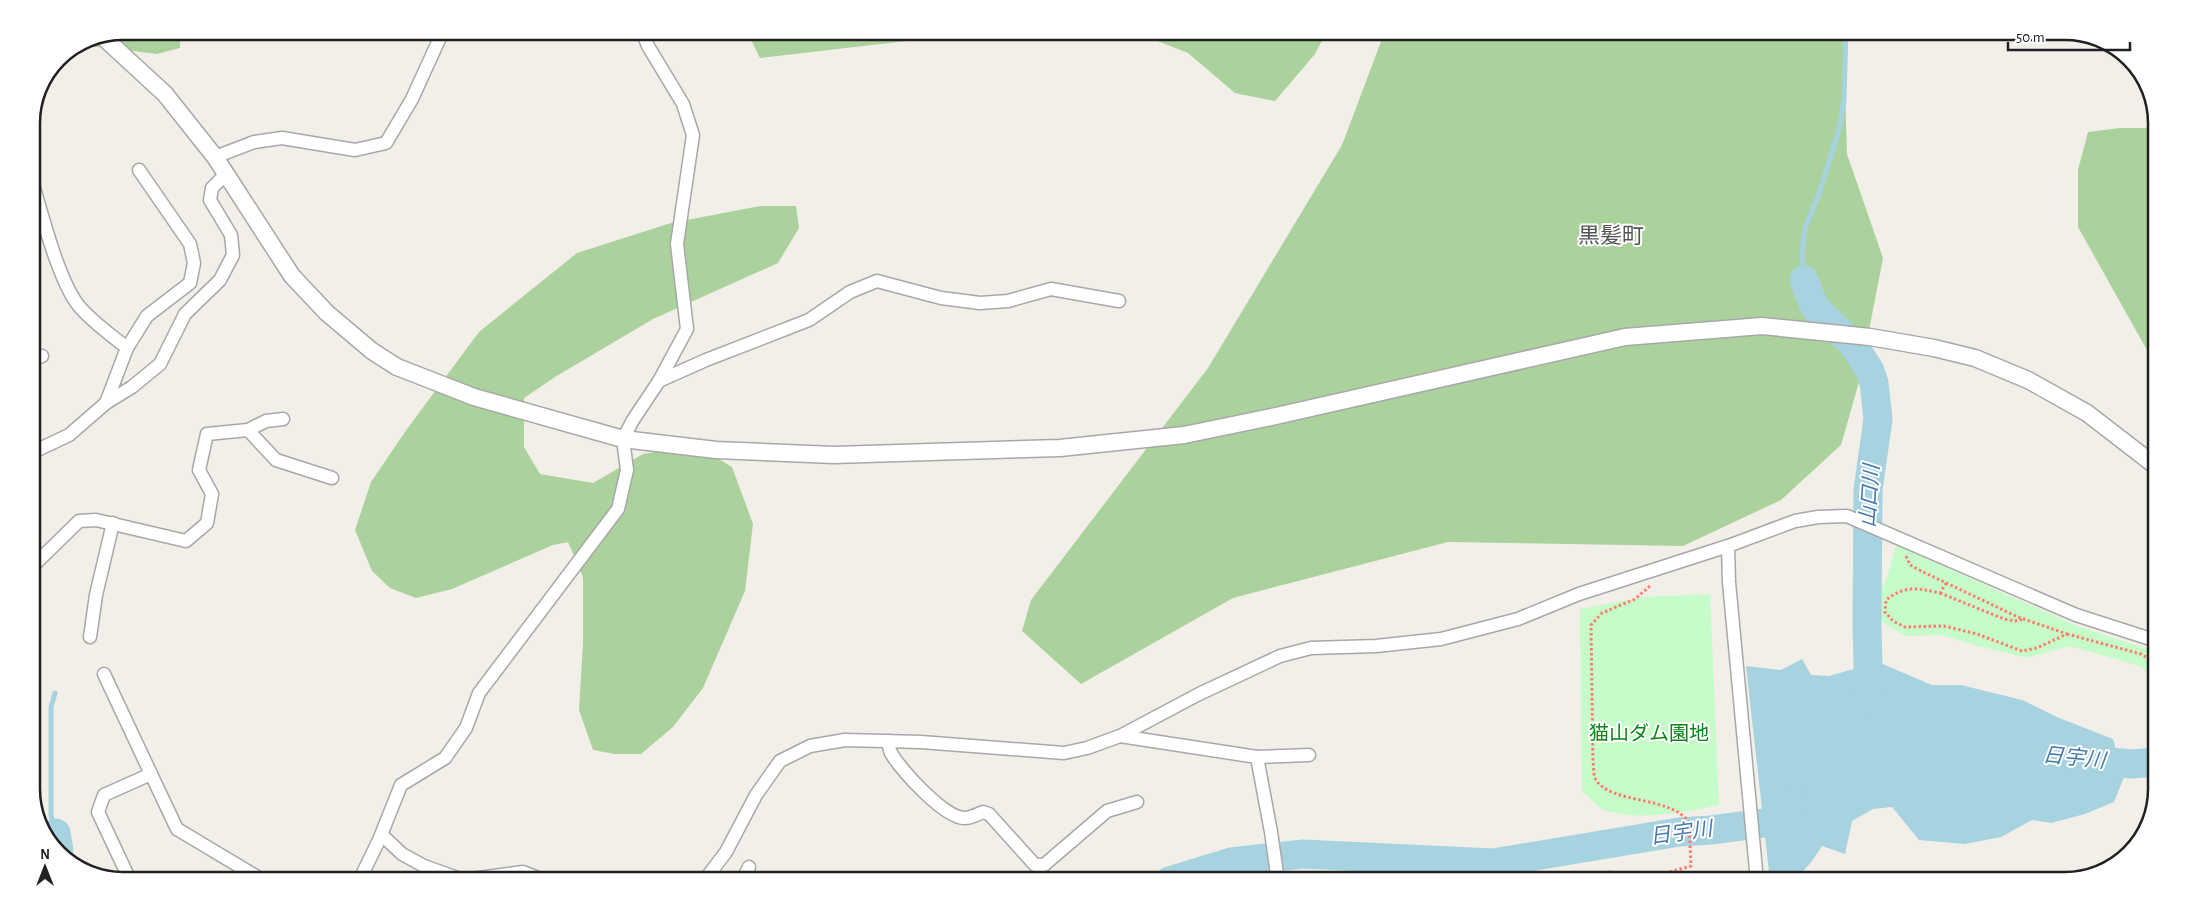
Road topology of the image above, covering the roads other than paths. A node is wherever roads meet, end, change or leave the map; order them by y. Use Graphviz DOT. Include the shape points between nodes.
graph roads {
  1 [pos="439,40"];
  2 [pos="646,40"];
  3 [pos="108,42"];
  4 [pos="215,157"];
  5 [pos="138,170"];
  6 [pos="226,174"];
  7 [pos="40,206"];
  8 [pos="1119,301"];
  9 [pos="127,348"];
  10 [pos="659,381"];
  11 [pos="106,403"];
  12 [pos="283,419"];
  13 [pos="248,430"];
  14 [pos="623,438"];
  15 [pos="40,445"];
  16 [pos="2148,460"];
  17 [pos="332,478"];
  18 [pos="113,524"];
  19 [pos="1728,546"];
  20 [pos="40,560"];
  21 [pos="90,637"];
  22 [pos="2148,638"];
  23 [pos="104,674"];
  24 [pos="1120,736"];
  25 [pos="888,741"];
  26 [pos="1308,755"];
  27 [pos="1257,757"];
  28 [pos="151,774"];
  29 [pos="1137,802"];
  30 [pos="382,835"];
  31 [pos="749,867"];
  32 [pos="126,872"];
  33 [pos="249,872"];
  34 [pos="364,872"];
  35 [pos="441,872"];
  36 [pos="711,872"];
  37 [pos="746,872"];
  38 [pos="1277,872"];
  39 [pos="1756,872"];
  1 -- 4 [label="street" via="412,99 386,143 355,150 282,138 254,142"];
  2 -- 10 [label="street" via="683,104 693,135 677,244 687,330"];
  3 -- 4 [label="street" via="164,94"];
  4 -- 6 [label="street"];
  5 -- 9 [label="street" via="190,244 194,263 190,284 147,316"];
  6 -- 11 [label="street" via="212,188 210,200 231,235 233,255 220,280 185,314 160,364"];
  6 -- 14 [label="street" via="292,276 326,313 372,351 397,367 474,397"];
  7 -- 9 [label="street" via="60,269 77,303 93,321"];
  8 -- 10 [label="street" via="1051,289 1008,301 980,304 941,298 877,281 850,292 810,320"];
  9 -- 11 [label="street"];
  10 -- 14 [label="street"];
  11 -- 15 [label="street" via="69,435"];
  12 -- 13 [label="street" via="266,421"];
  13 -- 17 [label="street" via="276,460"];
  13 -- 18 [label="street" via="207,434 199,470 212,494 207,523 186,540"];
  14 -- 16 [label="street" via="716,450 834,455 1060,448 1184,435 1625,336 1762,326 1870,337 1975,358 2028,380 2087,413"];
  14 -- 30 [label="street" via="627,470 618,509 479,693 466,728 445,758 400,785"];
  18 -- 20 [label="street" via="79,521"];
  18 -- 21 [label="street"];
  19 -- 22 [label="street" via="1795,520 1847,516 2076,615"];
  19 -- 24 [label="street" via="1579,594 1518,619 1442,639 1311,648 1280,656"];
  19 -- 39 [label="street"];
  23 -- 28 [label="street"];
  24 -- 25 [label="street" via="1064,753"];
  24 -- 27 [label="street"];
  25 -- 29 [label="street" via="890,751 901,767 938,805 958,817 966,818 983,812 989,814 1035,865 1044,865 1107,811"];
  25 -- 36 [label="street" via="844,740 810,746 780,760"];
  26 -- 27 [label="street"];
  27 -- 38 [label="street"];
  28 -- 32 [label="street" via="104,796 98,812"];
  28 -- 33 [label="street" via="177,829"];
  30 -- 34 [label="street"];
  30 -- 35 [label="street" via="402,854"];
  31 -- 37 [label="street"];
}
